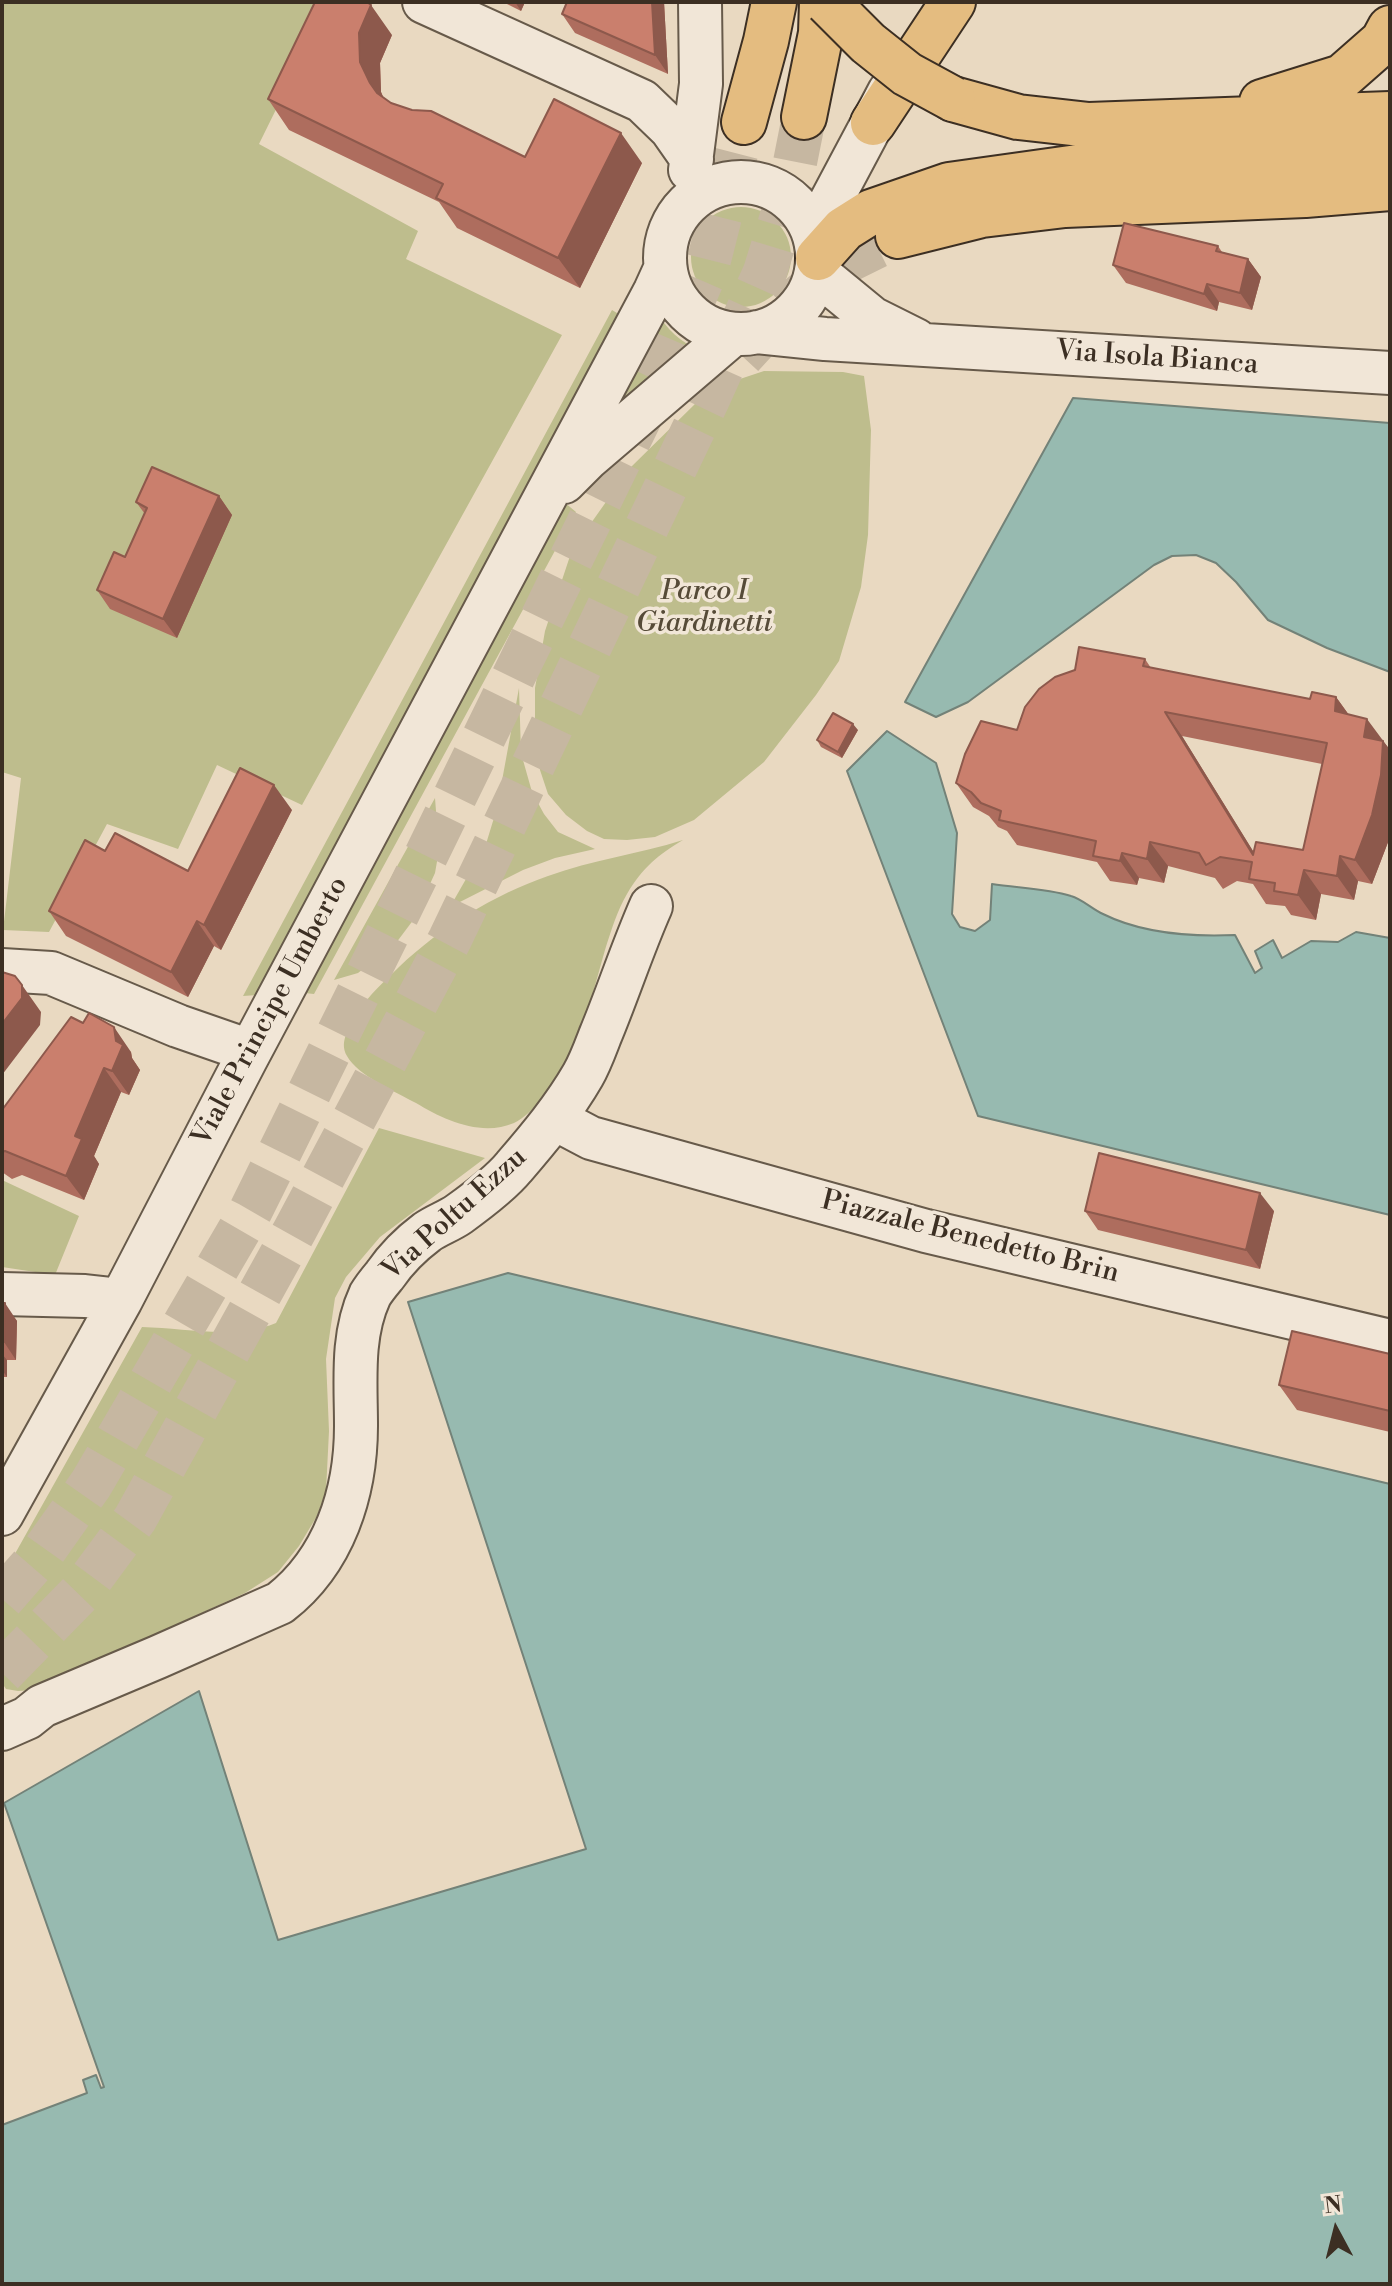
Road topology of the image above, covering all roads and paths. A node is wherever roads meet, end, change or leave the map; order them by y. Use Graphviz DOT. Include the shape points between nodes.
graph roads {
  1 [pos="424,2"];
  2 [pos="700,2"];
  3 [pos="745,2"];
  4 [pos="774,2"];
  5 [pos="825,2"];
  6 [pos="936,2"];
  7 [pos="953,2"];
  8 [pos="1390,28"];
  9 [pos="701,84"];
  10 [pos="642,101"];
  11 [pos="1390,114"];
  12 [pos="804,117"];
  13 [pos="873,123"];
  14 [pos="1089,125"];
  15 [pos="1390,148"];
  16 [pos="692,159"];
  17 [pos="1390,188"];
  18 [pos="687,203"];
  19 [pos="898,236"];
  20 [pos="816,254"];
  21 [pos="665,269"];
  22 [pos="745,333"];
  23 [pos="924,344"];
  24 [pos="1390,373"];
  25 [pos="538,508"];
  26 [pos="651,906"];
  27 [pos="2,970"];
  28 [pos="250,1051"];
  29 [pos="555,1119"];
  30 [pos="2,1294"];
  31 [pos="121,1300"];
  32 [pos="1390,1341"];
  33 [pos="2,1514"];
  34 [pos="22,1706"];
  35 [pos="2,1729"];
  1 -- 10 [label="street"];
  2 -- 9 [label="street"];
  3 -- 4 [label="main road" via="744,122"];
  5 -- 12 [label="main road"];
  5 -- 14 [label="main road, bridge" via="907,74 953,99 1018,117"];
  6 -- 13 [label="street"];
  7 -- 13 [label="main road"];
  8 -- 14 [label="main road" via="1383,41 1342,77 1312,87 1268,101"];
  9 -- 10 [label="street" via="674,100"];
  9 -- 16 [label="street"];
  10 -- 16 [label="street"];
  11 -- 14 [label="main road"];
  13 -- 20 [label="street"];
  15 -- 20 [label="main road" via="1085,166 949,185 871,212"];
  16 -- 18 [label="street"];
  17 -- 19 [label="main road" via="1065,205 982,215"];
  18 -- 20 [label="street" via="717,185 752,182 770,187 803,212"];
  18 -- 21 [label="street" via="665,245"];
  20 -- 22 [label="street" via="809,292 796,311 778,325"];
  20 -- 23 [label="street, Via Isola Bianca" via="872,318"];
  21 -- 22 [label="street" via="673,293 688,313 709,327"];
  21 -- 25 [label="street, Viale Principe Umberto"];
  22 -- 23 [label="street, Via Isola Bianca"];
  22 -- 25 [label="street, Viale Principe Umberto" via="588,458"];
  23 -- 24 [label="street, Via Isola Bianca"];
  25 -- 28 [label="street, Viale Principe Umberto"];
  26 -- 29 [label="street, Via Poltu Ezzu" via="585,1073"];
  27 -- 28 [label="street" via="51,973 85,1004 178,1026"];
  28 -- 31 [label="street, Viale Principe Umberto"];
  29 -- 32 [label="street, Piazzale Benedetto Brin" via="591,1138 926,1231"];
  29 -- 34 [label="street, Via Poltu Ezzu" via="511,1171 457,1216 428,1231 371,1292 357,1344 356,1460 346,1502 318,1565 296,1590 240,1621"];
  30 -- 31 [label="street"];
  31 -- 33 [label="street, Viale Principe Umberto"];
  34 -- 35 [label="street, Via Poltu Ezzu" via="27,1718"];
}
